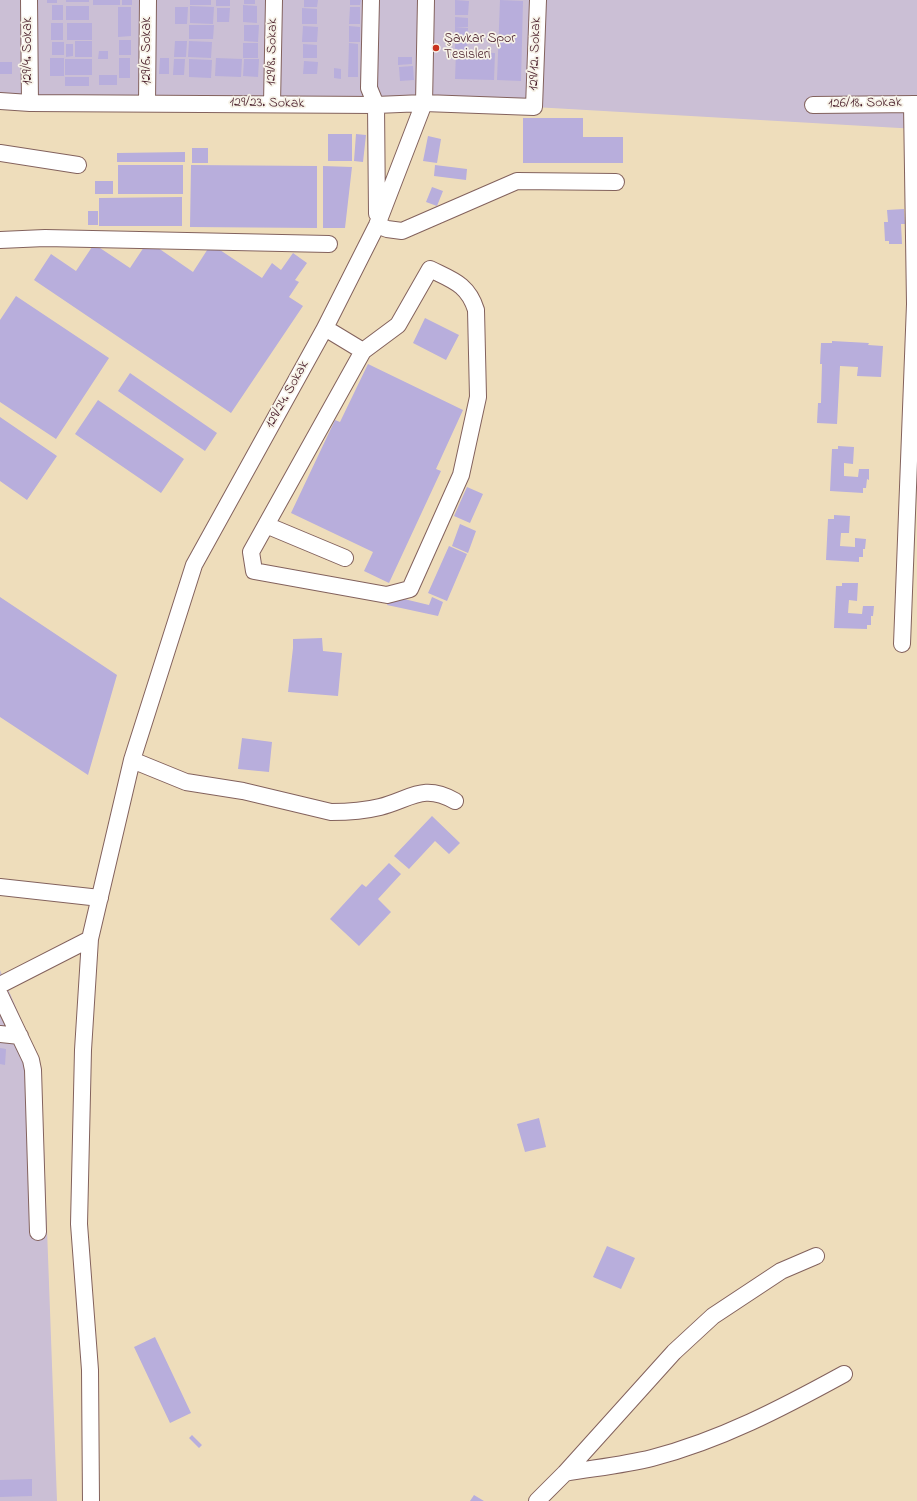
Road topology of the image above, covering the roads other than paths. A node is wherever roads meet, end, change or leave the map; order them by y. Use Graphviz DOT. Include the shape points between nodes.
graph roads {
  1 [pos="29,0"];
  2 [pos="148,0"];
  3 [pos="274,0"];
  4 [pos="371,0"];
  5 [pos="426,0"];
  6 [pos="538,0"];
  7 [pos="0,101"];
  8 [pos="30,103"];
  9 [pos="147,103"];
  10 [pos="424,103"];
  11 [pos="272,104"];
  12 [pos="914,104"];
  13 [pos="376,105"];
  14 [pos="812,105"];
  15 [pos="534,107"];
  16 [pos="0,153"];
  17 [pos="78,165"];
  18 [pos="616,182"];
  19 [pos="377,224"];
  20 [pos="0,240"];
  21 [pos="329,244"];
  22 [pos="325,328"];
  23 [pos="363,351"];
  24 [pos="266,525"];
  25 [pos="345,558"];
  26 [pos="902,644"];
  27 [pos="132,760"];
  28 [pos="455,801"];
  29 [pos="0,887"];
  30 [pos="100,898"];
  31 [pos="90,939"];
  32 [pos="0,986"];
  33 [pos="0,995"];
  34 [pos="0,1034"];
  35 [pos="20,1036"];
  36 [pos="38,1232"];
  37 [pos="816,1256"];
  38 [pos="844,1374"];
  39 [pos="565,1473"];
  40 [pos="92,1501"];
  41 [pos="537,1501"];
  1 -- 8 [label="street, 129/4. Sokak"];
  2 -- 9 [label="street, 129/6. Sokak"];
  3 -- 11 [label="street, 129/8. Sokak"];
  4 -- 13 [label="street" via="369,88"];
  5 -- 10 [label="street"];
  6 -- 15 [label="street, 129/12. Sokak"];
  7 -- 8 [label="street, 129/23. Sokak"];
  8 -- 9 [label="street, 129/23. Sokak"];
  9 -- 11 [label="street, 129/23. Sokak"];
  10 -- 13 [label="street, 129/23. Sokak"];
  10 -- 15 [label="street, 129/23. Sokak"];
  10 -- 19 [label="street, 129/24. Sokak"];
  11 -- 13 [label="street, 129/23. Sokak"];
  12 -- 14 [label="street, 126/18. Sokak"];
  12 -- 26 [label="street" via="915,304"];
  13 -- 19 [label="street, 129/24. Sokak"];
  16 -- 17 [label="street"];
  18 -- 19 [label="street" via="517,181 402,230 387,229"];
  19 -- 22 [label="street, 129/24. Sokak"];
  20 -- 21 [label="street" via="44,238"];
  22 -- 23 [label="street"];
  22 -- 27 [label="street, 129/24. Sokak" via="194,565"];
  23 -- 24 [label="street"];
  23 -- 24 [label="street" via="398,325 430,269 461,285 474,304 478,397 461,475 410,589 386,595 254,571 251,552"];
  24 -- 25 [label="street"];
  27 -- 28 [label="street" via="186,782 243,791 331,812 370,810 419,793 438,794"];
  27 -- 30 [label="street, 129/24. Sokak"];
  29 -- 30 [label="street"];
  30 -- 31 [label="street, 129/24. Sokak"];
  31 -- 32 [label="street"];
  31 -- 40 [label="street, 129/24. Sokak" via="83,1050 79,1224 90,1370"];
  33 -- 35 [label="street"];
  34 -- 35 [label="street"];
  35 -- 36 [label="street" via="33,1070"];
  37 -- 39 [label="street" via="781,1271 713,1316 674,1352"];
  38 -- 39 [label="street" via="784,1407 726,1434 652,1458"];
  39 -- 41 [label="street"];
}
